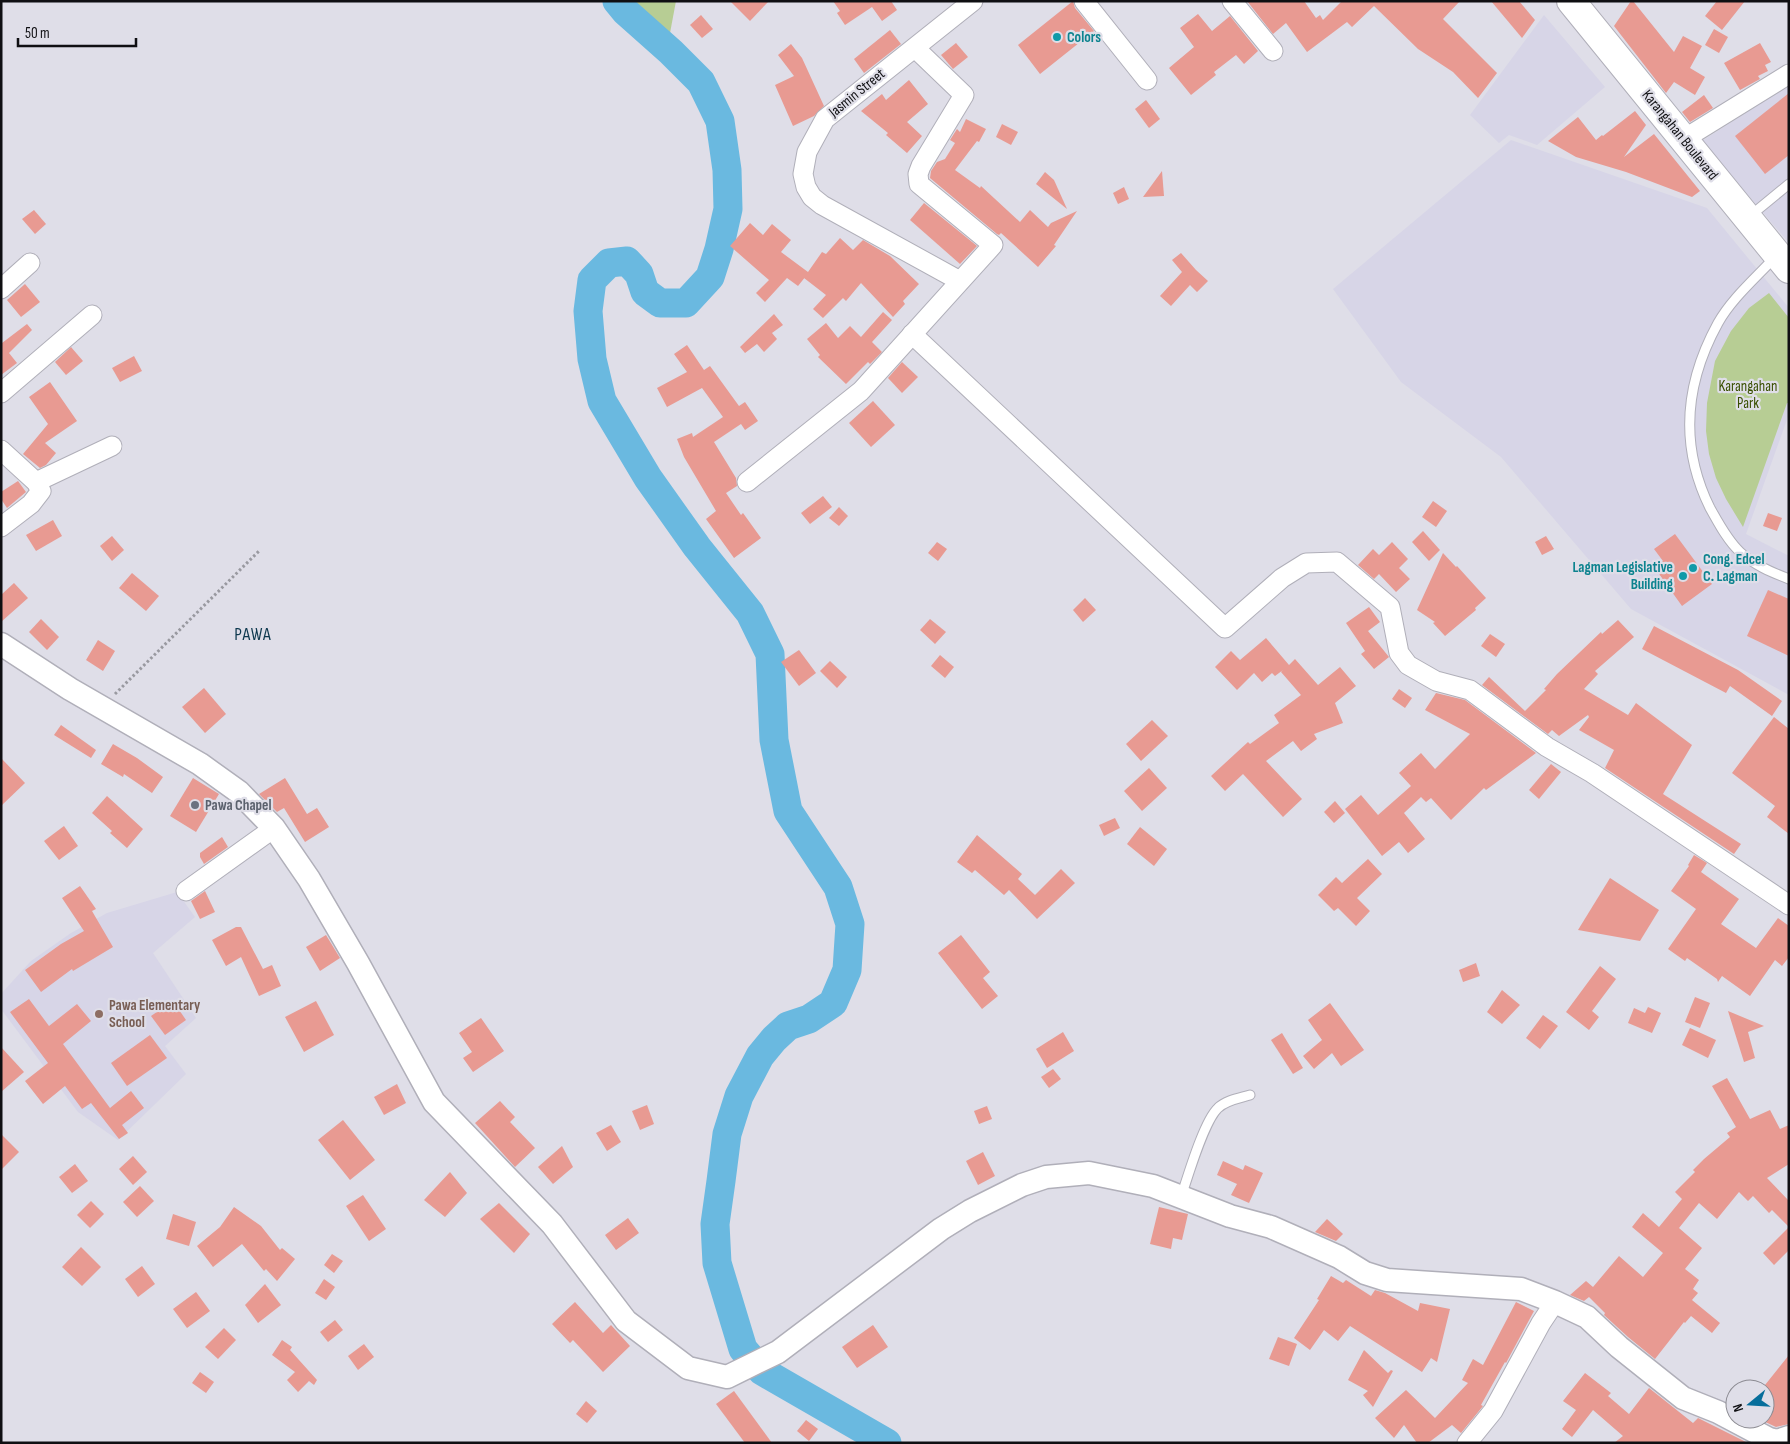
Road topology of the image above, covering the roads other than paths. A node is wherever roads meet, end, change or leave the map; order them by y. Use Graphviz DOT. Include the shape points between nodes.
graph roads {
  1 [pos="973,1"];
  2 [pos="1084,1"];
  3 [pos="1232,1"];
  4 [pos="1571,1"];
  5 [pos="915,48"];
  6 [pos="1273,51"];
  7 [pos="1789,74"];
  8 [pos="1147,80"];
  9 [pos="1684,139"];
  10 [pos="1789,184"];
  11 [pos="1748,218"];
  12 [pos="1783,262"];
  13 [pos="30,263"];
  14 [pos="960,281"];
  15 [pos="1,289"];
  16 [pos="92,314"];
  17 [pos="912,334"];
  18 [pos="1,393"];
  19 [pos="112,446"];
  20 [pos="1,450"];
  21 [pos="36,482"];
  22 [pos="747,482"];
  23 [pos="1,527"];
  24 [pos="1789,580"];
  25 [pos="1,644"];
  26 [pos="274,828"];
  27 [pos="186,891"];
  28 [pos="1789,905"];
  29 [pos="1250,1096"];
  30 [pos="1181,1197"];
  31 [pos="1554,1302"];
  32 [pos="1789,1437"];
  33 [pos="1467,1443"];
  1 -- 5 [label="street, Jasmin Street"];
  2 -- 8 [label="street"];
  3 -- 6 [label="street"];
  4 -- 9 [label="main road, Karangahan Boulevard"];
  5 -- 14 [label="street" via="964,95 921,166 917,179 919,184 994,245"];
  5 -- 14 [label="street, Jasmin Street" via="825,119 807,152 803,174 812,197 822,205"];
  7 -- 9 [label="street"];
  9 -- 11 [label="main road, Karangahan Boulevard"];
  10 -- 11 [label="lane"];
  11 -- 12 [label="main road, Karangahan Boulevard"];
  12 -- 24 [label="lane" via="1733,301 1719,320 1697,374 1691,400 1690,429 1692,458 1703,494 1718,522 1739,551 1762,568"];
  13 -- 15 [label="street"];
  14 -- 17 [label="street"];
  16 -- 18 [label="street"];
  17 -- 22 [label="street" via="862,391"];
  17 -- 28 [label="street" via="1225,628 1282,578 1306,563 1337,562 1390,608 1399,653 1408,665 1436,681 1470,690 1547,747 1592,773"];
  19 -- 21 [label="street"];
  20 -- 21 [label="street"];
  21 -- 23 [label="street" via="41,491 31,504"];
  25 -- 26 [label="street" via="70,689 200,764 239,792"];
  26 -- 27 [label="street"];
  26 -- 30 [label="street" via="310,879 434,1102 552,1224 626,1321 688,1368 727,1377 778,1352 941,1229 1022,1185 1046,1177 1089,1173 1153,1186"];
  29 -- 30 [label="lane" via="1232,1100 1218,1108 1208,1122"];
  30 -- 31 [label="street" via="1230,1216 1271,1227 1339,1256 1365,1274 1387,1280 1521,1288"];
  31 -- 32 [label="street" via="1587,1317 1683,1398 1769,1439"];
  31 -- 33 [label="street" via="1492,1411"];
}
